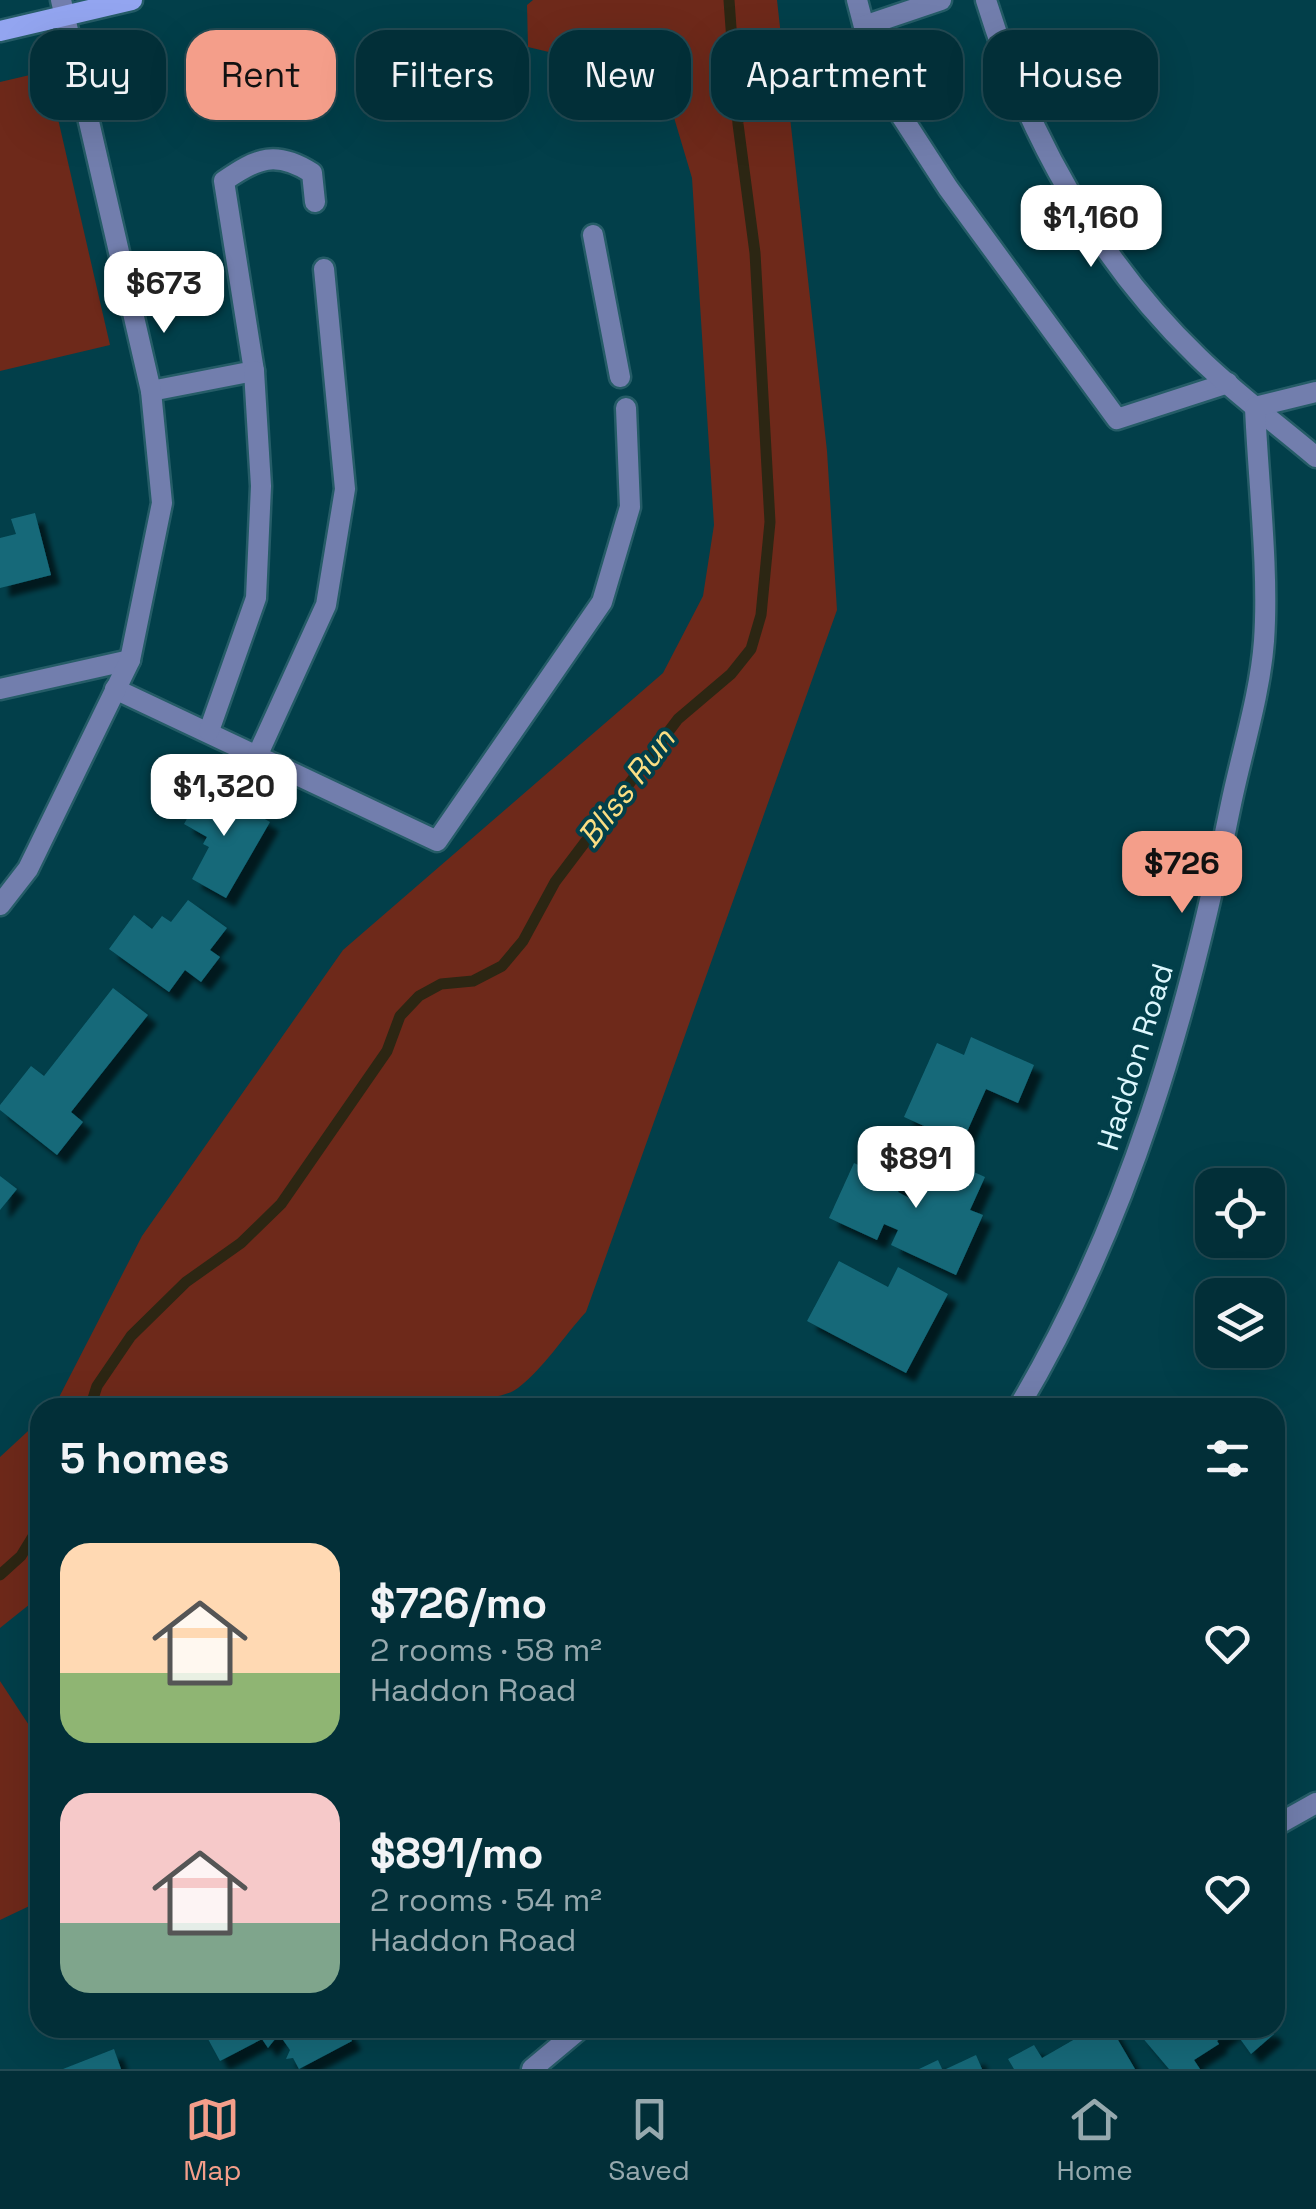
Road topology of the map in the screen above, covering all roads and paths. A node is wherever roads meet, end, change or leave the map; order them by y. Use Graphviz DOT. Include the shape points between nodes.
graph roads {
  1 [pos="132,0"];
  2 [pos="858,0"];
  3 [pos="941,0"];
  4 [pos="986,0"];
  5 [pos="63,8"];
  6 [pos="864,26"];
  7 [pos="0,31"];
  8 [pos="315,202"];
  9 [pos="593,235"];
  10 [pos="324,269"];
  11 [pos="254,371"];
  12 [pos="620,378"];
  13 [pos="1228,383"];
  14 [pos="151,391"];
  15 [pos="1316,392"];
  16 [pos="1256,406"];
  17 [pos="626,408"];
  18 [pos="1316,457"];
  19 [pos="130,660"];
  20 [pos="0,689"];
  21 [pos="115,689"];
  22 [pos="208,731"];
  23 [pos="258,754"];
  24 [pos="0,904"];
  25 [pos="1024,1398"];
  26 [pos="1316,1803"];
  27 [pos="1285,1820"];
  28 [pos="569,2038"];
  29 [pos="532,2069"];
  1 -- 5 [label="main road"];
  2 -- 6 [label="street"];
  3 -- 6 [label="street"];
  4 -- 13 [label="street" via="1028,118 1073,199 1163,322"];
  5 -- 7 [label="main road"];
  5 -- 14 [label="street"];
  6 -- 13 [label="street" via="878,80 1116,419"];
  8 -- 11 [label="street" via="312,173 291,160 266,158 224,181"];
  9 -- 12 [label="street"];
  10 -- 23 [label="street" via="345,488 326,604"];
  11 -- 14 [label="street"];
  11 -- 22 [label="street" via="261,486 256,598"];
  13 -- 16 [label="street"];
  14 -- 19 [label="street" via="162,502"];
  15 -- 16 [label="street"];
  16 -- 18 [label="street"];
  16 -- 25 [label="street, Haddon Road" via="1264,642 1186,1009 1136,1160"];
  17 -- 23 [label="street" via="630,507 602,602 437,841"];
  19 -- 20 [label="street"];
  19 -- 21 [label="street"];
  21 -- 22 [label="street"];
  21 -- 24 [label="street" via="28,869"];
  22 -- 23 [label="street"];
  26 -- 27 [label="street"];
  28 -- 29 [label="street"];
}
